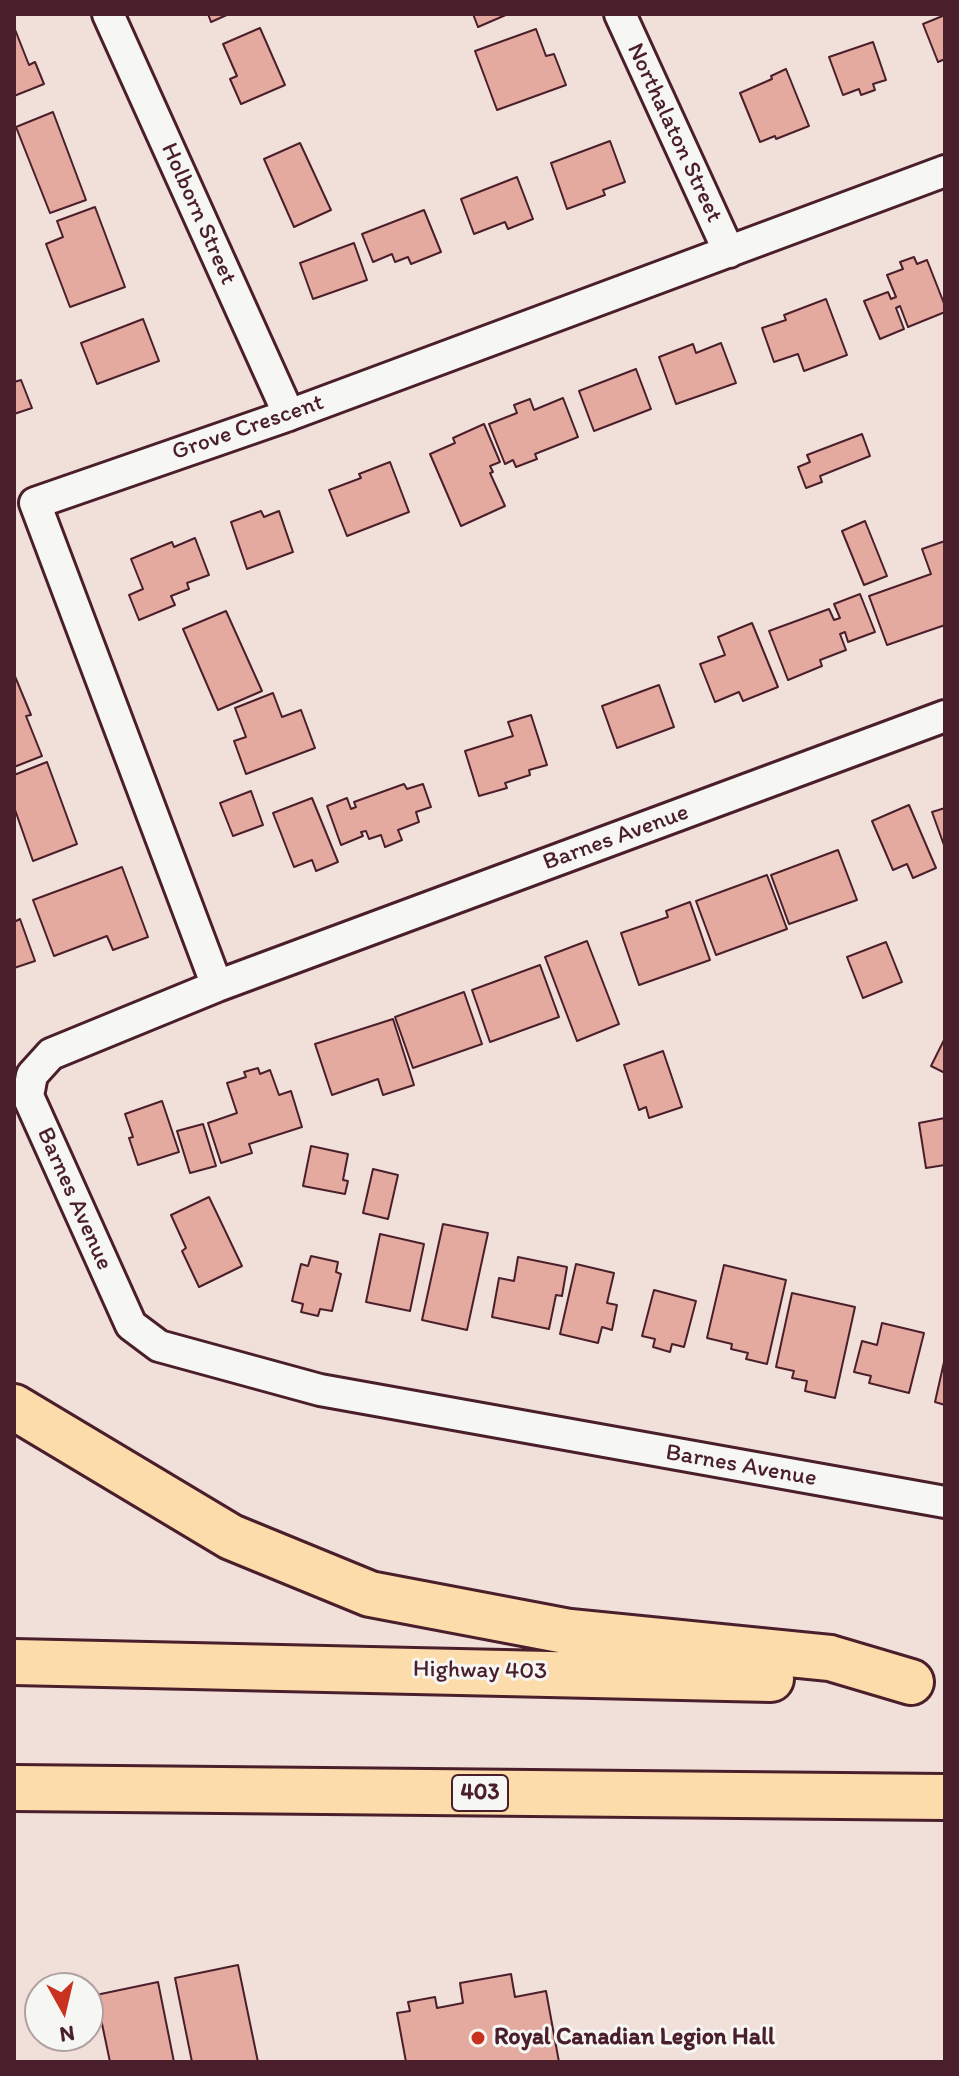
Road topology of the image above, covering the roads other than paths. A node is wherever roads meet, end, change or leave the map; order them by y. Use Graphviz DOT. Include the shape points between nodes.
graph roads {
  1 [pos="108,14"];
  2 [pos="620,14"];
  3 [pos="945,171"];
  4 [pos="729,252"];
  5 [pos="289,415"];
  6 [pos="24,507"];
  7 [pos="945,716"];
  8 [pos="217,986"];
  9 [pos="14,1407"];
  10 [pos="945,1502"];
  11 [pos="14,1662"];
  12 [pos="928,1682"];
  13 [pos="14,1788"];
  14 [pos="945,1797"];
  1 -- 5 [label="street, Holborn Street"];
  2 -- 4 [label="street, Northalaton Street"];
  3 -- 4 [label="street, Grove Crescent"];
  4 -- 5 [label="street, Grove Crescent"];
  5 -- 6 [label="street, Grove Crescent"];
  6 -- 8 [label="street, Grove Crescent"];
  7 -- 8 [label="street, Barnes Avenue"];
  8 -- 10 [label="street, Barnes Avenue" via="51,1054 32,1075 28,1096 131,1325 159,1346 320,1390"];
  9 -- 12 [label="highway" via="231,1537 370,1594 570,1632 830,1658"];
  11 -- 12 [label="highway, Highway 403"];
  13 -- 14 [label="highway, 403"];
}
